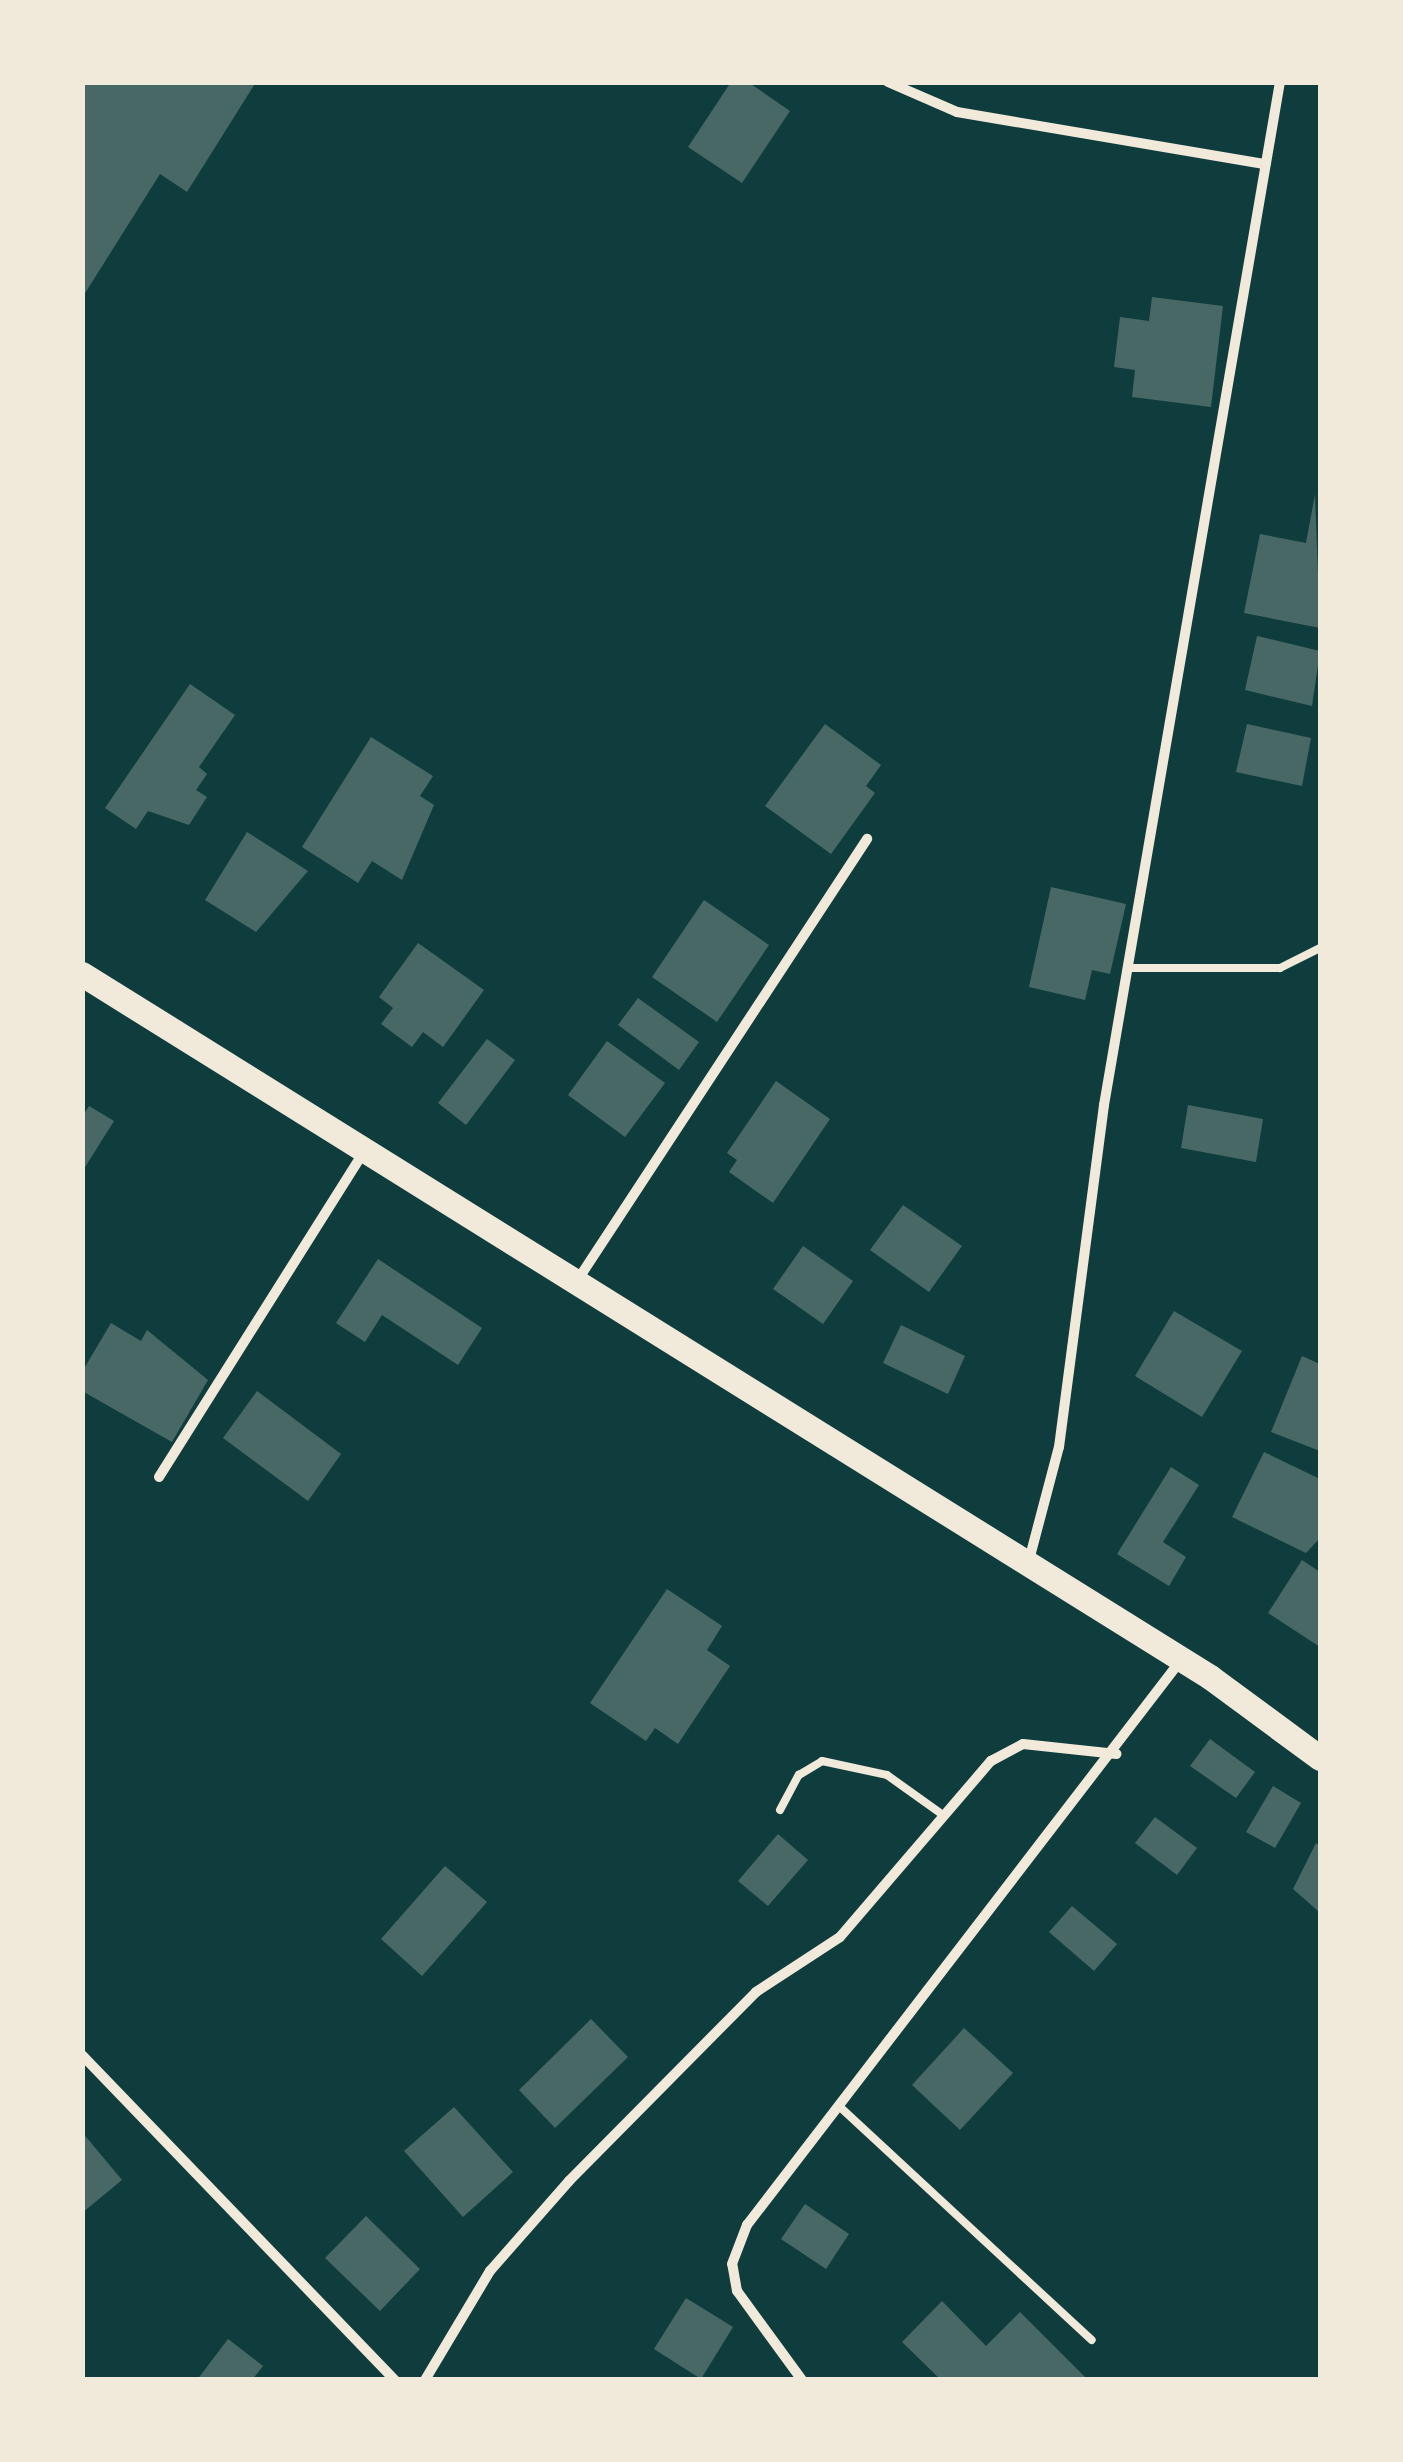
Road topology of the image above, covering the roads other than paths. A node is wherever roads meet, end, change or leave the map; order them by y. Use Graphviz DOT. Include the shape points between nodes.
graph roads {
  1 [pos="888,82"];
  2 [pos="1280,82"];
  3 [pos="1266,164"];
  4 [pos="867,839"];
  5 [pos="1320,948"];
  6 [pos="1129,968"];
  7 [pos="82,974"];
  8 [pos="364,1151"];
  9 [pos="576,1283"];
  10 [pos="159,1477"];
  11 [pos="1028,1565"];
  12 [pos="1181,1660"];
  13 [pos="1116,1754"];
  14 [pos="1320,1758"];
  15 [pos="780,1810"];
  16 [pos="940,1813"];
  17 [pos="82,2055"];
  18 [pos="840,2107"];
  19 [pos="1092,2340"];
  20 [pos="395,2380"];
  21 [pos="425,2380"];
  22 [pos="802,2380"];
  1 -- 3 [label="street" via="956,112"];
  2 -- 3 [label="street"];
  3 -- 6 [label="street"];
  4 -- 9 [label="street"];
  5 -- 6 [label="lane" via="1280,968"];
  6 -- 11 [label="street" via="1060,1448"];
  7 -- 8 [label="main road"];
  8 -- 9 [label="main road"];
  8 -- 10 [label="street"];
  9 -- 11 [label="main road"];
  11 -- 12 [label="main road"];
  12 -- 13 [label="street"];
  12 -- 14 [label="main road"];
  13 -- 16 [label="street" via="1023,1744"];
  13 -- 18 [label="street"];
  15 -- 16 [label="lane" via="799,1775 822,1760 887,1775"];
  16 -- 21 [label="street" via="895,1881 840,1937 756,1992 569,2181 490,2270"];
  17 -- 20 [label="street"];
  18 -- 19 [label="lane"];
  18 -- 22 [label="street" via="747,2225 732,2264 737,2292"];
}
